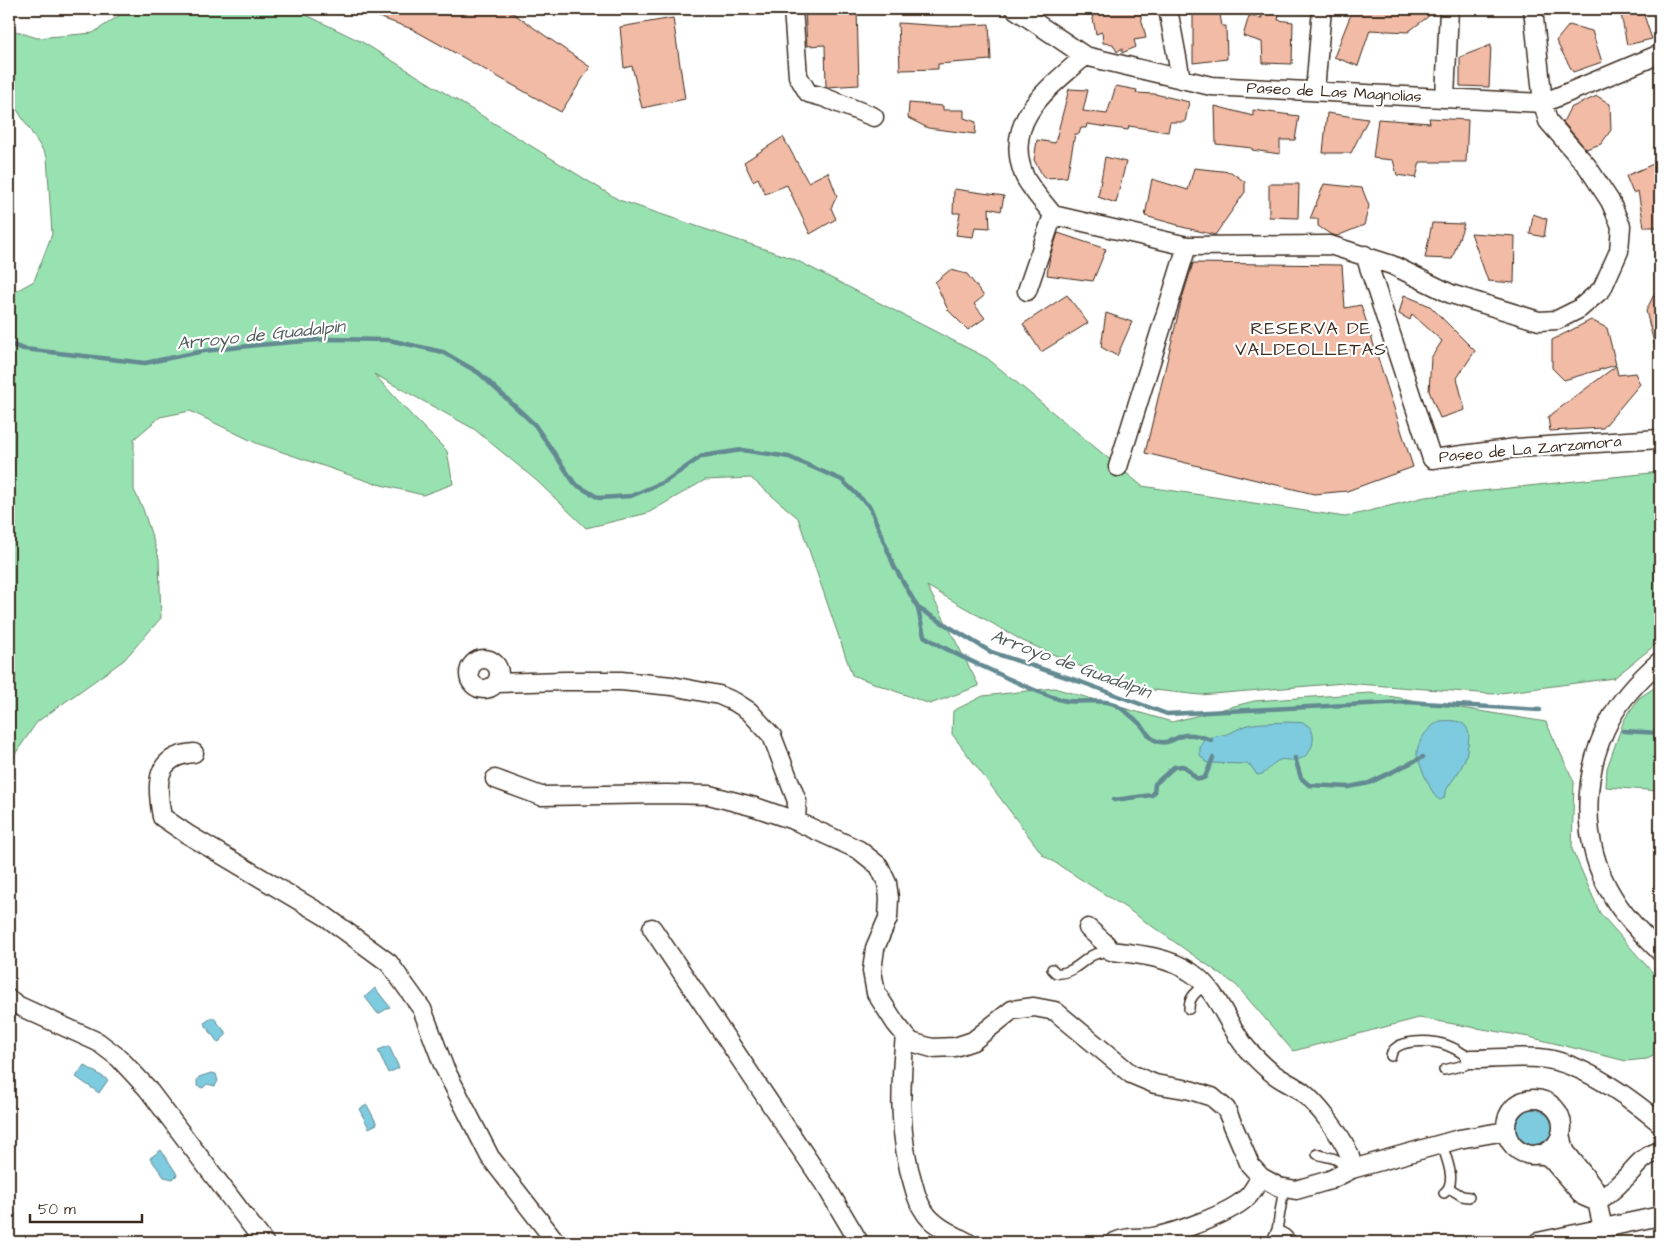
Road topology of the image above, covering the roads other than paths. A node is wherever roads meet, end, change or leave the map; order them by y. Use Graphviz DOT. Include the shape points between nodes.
graph roads {
  1 [pos="793,9"];
  2 [pos="1015,9"];
  3 [pos="1168,9"];
  4 [pos="1322,9"];
  5 [pos="1449,9"];
  6 [pos="1533,9"];
  7 [pos="1660,54"];
  8 [pos="1085,56"];
  9 [pos="1181,79"];
  10 [pos="1315,91"];
  11 [pos="1445,98"];
  12 [pos="1543,103"];
  13 [pos="874,117"];
  14 [pos="1053,215"];
  15 [pos="1187,246"];
  16 [pos="1365,255"];
  17 [pos="1027,290"];
  18 [pos="1660,439"];
  19 [pos="1118,467"];
  20 [pos="1660,661"];
  21 [pos="496,683"];
  22 [pos="194,753"];
  23 [pos="495,779"];
  24 [pos="796,821"];
  25 [pos="652,928"];
  26 [pos="1088,928"];
  27 [pos="1660,952"];
  28 [pos="1116,955"];
  29 [pos="1052,969"];
  30 [pos="1205,985"];
  31 [pos="9,999"];
  32 [pos="1189,1009"];
  33 [pos="905,1035"];
  34 [pos="1391,1056"];
  35 [pos="1470,1059"];
  36 [pos="1444,1070"];
  37 [pos="1660,1123"];
  38 [pos="1506,1131"];
  39 [pos="1561,1134"];
  40 [pos="1442,1144"];
  41 [pos="1660,1150"];
  42 [pos="1317,1154"];
  43 [pos="1538,1154"];
  44 [pos="1349,1171"];
  45 [pos="1261,1178"];
  46 [pos="1284,1188"];
  47 [pos="1469,1197"];
  48 [pos="1597,1202"];
  49 [pos="1660,1216"];
  50 [pos="1600,1234"];
  51 [pos="264,1242"];
  52 [pos="556,1242"];
  53 [pos="859,1242"];
  54 [pos="967,1242"];
  55 [pos="1115,1242"];
  56 [pos="1293,1242"];
  57 [pos="1538,1242"];
  1 -- 13 [label="street" via="798,76 808,93"];
  2 -- 8 [label="street, Paseo de Las Magnolias"];
  3 -- 9 [label="street"];
  4 -- 10 [label="street"];
  5 -- 11 [label="street"];
  6 -- 12 [label="street"];
  7 -- 12 [label="street, Paseo de Las Magnolias"];
  8 -- 9 [label="street, Paseo de Las Magnolias"];
  8 -- 14 [label="street" via="1040,96 1023,122 1016,147 1024,176"];
  9 -- 10 [label="street, Paseo de Las Magnolias" via="1211,86"];
  10 -- 11 [label="street, Paseo de Las Magnolias"];
  11 -- 12 [label="street, Paseo de Las Magnolias"];
  12 -- 16 [label="street" via="1548,121 1587,166 1610,201 1621,226 1618,251 1602,289 1579,309 1557,320 1539,321 1451,294"];
  14 -- 15 [label="street"];
  14 -- 17 [label="street"];
  15 -- 16 [label="street" via="1330,245"];
  15 -- 19 [label="street"];
  16 -- 18 [label="street, Paseo de La Zarzamora" via="1432,459 1516,448"];
  20 -- 27 [label="street" via="1612,716 1601,737 1588,791 1592,846 1601,874 1613,898"];
  21 -- 24 [label="street" via="621,681 672,686 719,695 735,702 749,711 772,736 797,801"];
  22 -- 52 [label="street" via="180,754 166,763 158,795 162,817 325,916 389,963 422,1009 444,1067 490,1157"];
  23 -- 24 [label="street" via="541,796 709,795"];
  24 -- 33 [label="street" via="859,850 879,866 888,883 888,918 875,948 872,971 876,993"];
  25 -- 53 [label="street" via="827,1188"];
  26 -- 28 [label="street"];
  28 -- 29 [label="lane" via="1102,952 1092,955 1067,972 1056,973"];
  28 -- 30 [label="street" via="1140,954 1174,964 1191,972"];
  30 -- 32 [label="lane" via="1194,993"];
  30 -- 44 [label="street" via="1257,1060 1274,1075 1302,1091 1328,1118 1349,1154"];
  31 -- 51 [label="street" via="98,1042 119,1058 147,1088"];
  33 -- 45 [label="street" via="911,1042 932,1048 955,1048 973,1041 1012,1010 1034,1007 1055,1011 1130,1074 1155,1084 1212,1097 1226,1109 1250,1165"];
  33 -- 54 [label="street" via="901,1081 906,1163 923,1211 937,1225"];
  34 -- 35 [label="lane" via="1399,1045 1435,1042 1447,1045"];
  35 -- 36 [label="lane" via="1465,1065"];
  35 -- 37 [label="street" via="1542,1058 1566,1063 1624,1096"];
  38 -- 39 [label="street" via="1507,1119 1516,1106 1522,1101 1538,1099 1557,1111"];
  38 -- 40 [label="street"];
  38 -- 43 [label="street" via="1516,1148"];
  39 -- 43 [label="street" via="1553,1148"];
  39 -- 48 [label="street" via="1565,1151 1594,1188"];
  40 -- 44 [label="street"];
  40 -- 47 [label="lane" via="1451,1180 1446,1190"];
  41 -- 48 [label="street" via="1648,1154 1623,1182"];
  42 -- 44 [label="lane" via="1338,1159"];
  43 -- 48 [label="street" via="1552,1160 1582,1196"];
  44 -- 46 [label="street" via="1296,1190"];
  45 -- 46 [label="street"];
  45 -- 55 [label="street" via="1246,1199 1231,1208 1175,1232"];
  46 -- 56 [label="lane" via="1275,1233 1285,1234"];
  48 -- 50 [label="street"];
  49 -- 50 [label="street"];
  50 -- 57 [label="street"];
}
